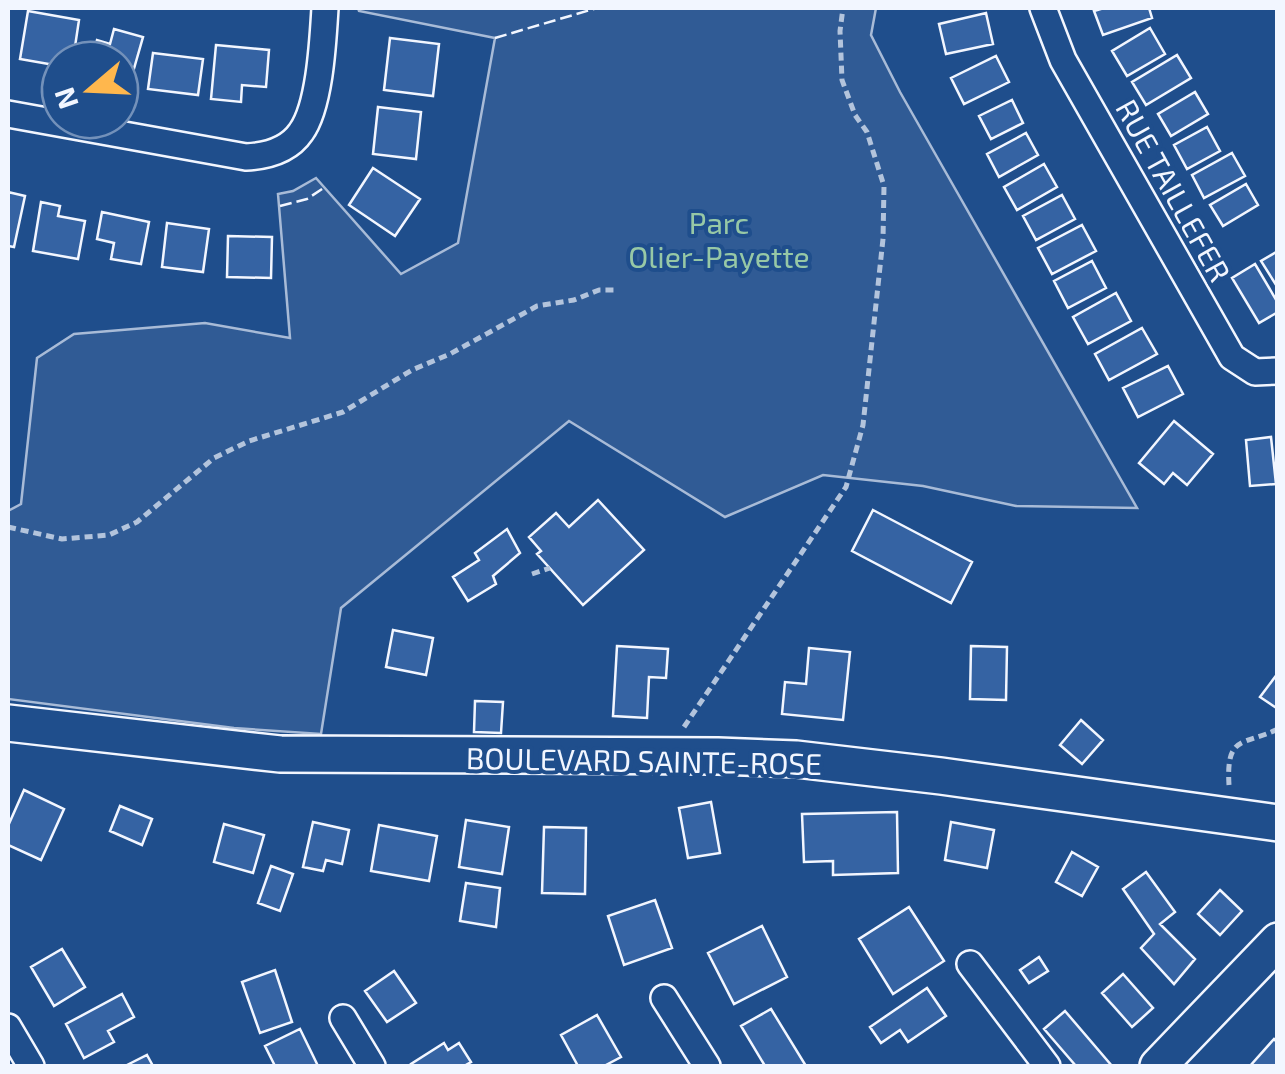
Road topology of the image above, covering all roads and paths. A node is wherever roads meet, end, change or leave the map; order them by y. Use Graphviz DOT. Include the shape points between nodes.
graph roads {
  1 [pos="324,8"];
  2 [pos="844,8"];
  3 [pos="1043,8"];
  4 [pos="8,114"];
  5 [pos="616,290"];
  6 [pos="1278,370"];
  7 [pos="8,527"];
  8 [pos="810,543"];
  9 [pos="817,548"];
  10 [pos="550,568"];
  11 [pos="532,574"];
  12 [pos="8,723"];
  13 [pos="1278,729"];
  14 [pos="680,738"];
  15 [pos="1229,792"];
  16 [pos="1278,823"];
  17 [pos="1278,941"];
  18 [pos="970,964"];
  19 [pos="664,998"];
  20 [pos="343,1018"];
  21 [pos="8,1027"];
  22 [pos="30,1066"];
  23 [pos="372,1066"];
  24 [pos="707,1066"];
  25 [pos="1047,1066"];
  26 [pos="1158,1066"];
  1 -- 4 [label="street" via="308,120 276,152 246,157"];
  2 -- 8 [label="path" via="842,80 868,132 884,186 884,238 863,425 846,487"];
  3 -- 6 [label="street, RUE TAILLEFER" via="1064,60 1232,357 1255,372"];
  5 -- 7 [label="path" via="538,306 343,412 231,450 137,522 108,536 62,539"];
  8 -- 9 [label="path"];
  8 -- 14 [label="path"];
  10 -- 11 [label="path"];
  12 -- 16 [label="street, BOULEVARD SAINTE-ROSE" via="280,754 796,760"];
  13 -- 15 [label="path" via="1246,738 1233,751"];
  17 -- 26 [label="street"];
  18 -- 25 [label="street"];
  19 -- 24 [label="street"];
  20 -- 23 [label="street"];
  21 -- 22 [label="street"];
}
